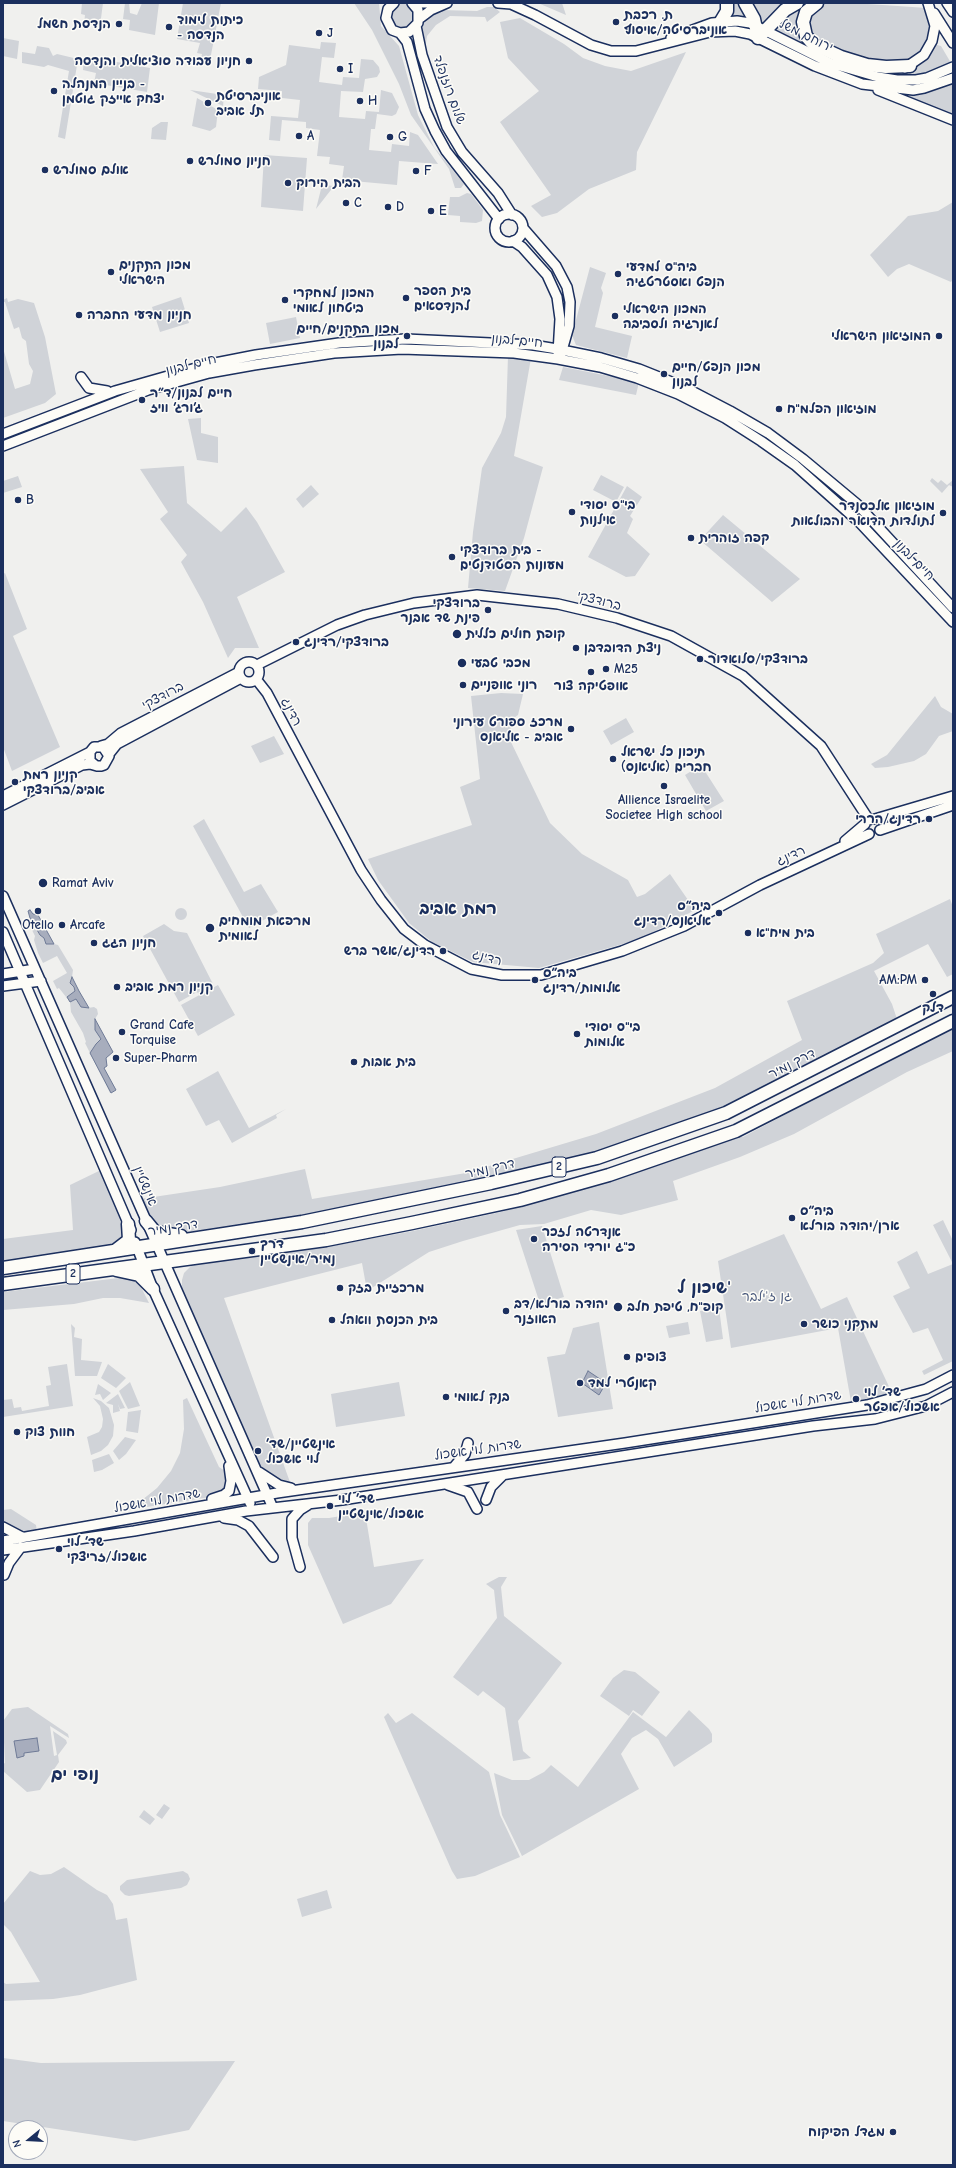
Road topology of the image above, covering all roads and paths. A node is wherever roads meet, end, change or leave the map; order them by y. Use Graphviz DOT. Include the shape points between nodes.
graph roads {
  1 [pos="386,3"];
  2 [pos="394,3"];
  3 [pos="412,3"];
  4 [pos="419,3"];
  5 [pos="430,3"];
  6 [pos="447,3"];
  7 [pos="498,3"];
  8 [pos="727,3"];
  9 [pos="745,3"];
  10 [pos="797,3"];
  11 [pos="817,3"];
  12 [pos="928,3"];
  13 [pos="947,3"];
  14 [pos="953,12"];
  15 [pos="386,14"];
  16 [pos="721,22"];
  17 [pos="418,23"];
  18 [pos="759,31"];
  19 [pos="400,33"];
  20 [pos="953,43"];
  21 [pos="650,47"];
  22 [pos="910,66"];
  23 [pos="953,67"];
  24 [pos="858,72"];
  25 [pos="953,78"];
  26 [pos="862,84"];
  27 [pos="953,120"];
  28 [pos="512,215"];
  29 [pos="499,219"];
  30 [pos="523,228"];
  31 [pos="513,241"];
  32 [pos="564,331"];
  33 [pos="532,345"];
  34 [pos="560,350"];
  35 [pos="578,354"];
  36 [pos="558,359"];
  37 [pos="81,378"];
  38 [pos="115,390"];
  39 [pos="3,434"];
  40 [pos="3,446"];
  41 [pos="953,608"];
  42 [pos="953,622"];
  43 [pos="257,665"];
  44 [pos="240,675"];
  45 [pos="256,679"];
  46 [pos="100,746"];
  47 [pos="90,752"];
  48 [pos="109,754"];
  49 [pos="94,765"];
  50 [pos="3,796"];
  51 [pos="953,796"];
  52 [pos="3,805"];
  53 [pos="953,806"];
  54 [pos="870,821"];
  55 [pos="880,830"];
  56 [pos="869,834"];
  57 [pos="838,847"];
  58 [pos="3,896"];
  59 [pos="3,932"];
  60 [pos="35,969"];
  61 [pos="20,972"];
  62 [pos="3,974"];
  63 [pos="40,981"];
  64 [pos="25,982"];
  65 [pos="3,986"];
  66 [pos="953,997"];
  67 [pos="953,1021"];
  68 [pos="146,1221"];
  69 [pos="128,1224"];
  70 [pos="196,1239"];
  71 [pos="156,1245"];
  72 [pos="137,1248"];
  73 [pos="112,1252"];
  74 [pos="163,1261"];
  75 [pos="143,1264"];
  76 [pos="3,1268"];
  77 [pos="109,1269"];
  78 [pos="3,1284"];
  79 [pos="154,1289"];
  80 [pos="953,1375"];
  81 [pos="953,1392"];
  82 [pos="468,1443"];
  83 [pos="224,1445"];
  84 [pos="454,1466"];
  85 [pos="255,1468"];
  86 [pos="503,1475"];
  87 [pos="442,1484"];
  88 [pos="304,1489"];
  89 [pos="268,1495"];
  90 [pos="248,1498"];
  91 [pos="486,1500"];
  92 [pos="313,1503"];
  93 [pos="273,1508"];
  94 [pos="477,1509"];
  95 [pos="181,1510"];
  96 [pos="253,1510"];
  97 [pos="205,1519"];
  98 [pos="3,1527"];
  99 [pos="23,1538"];
  100 [pos="3,1541"];
  101 [pos="21,1547"];
  102 [pos="3,1550"];
  103 [pos="273,1557"];
  104 [pos="300,1567"];
  105 [pos="4,1575"];
  1 -- 15 [label="street"];
  2 -- 15 [label="street"];
  3 -- 17 [label="street, שלום רוזנפלד" via="418,10"];
  4 -- 5 [label="street"];
  6 -- 17 [label="street" via="431,10"];
  7 -- 21 [label="street, ירוחם משל" via="511,4 535,14 603,49 624,52"];
  8 -- 16 [label="highway" via="727,11"];
  9 -- 18 [label="highway"];
  10 -- 18 [label="highway"];
  11 -- 22 [label="highway" via="806,12 803,22 806,36 813,44 867,66"];
  12 -- 20 [label="street"];
  12 -- 22 [label="street" via="934,20 934,36 924,55"];
  13 -- 14 [label="street"];
  15 -- 19 [label="street, שלום רוזנפלד" via="389,26"];
  16 -- 18 [label="street, ירוחם משל" via="737,20"];
  16 -- 21 [label="street, ירוחם משל" via="695,28"];
  17 -- 19 [label="street" via="409,32"];
  17 -- 28 [label="street, שלום רוזנפלד" via="422,55 447,127 462,152 498,193"];
  18 -- 21 [label="street, ירוחם משל" via="710,32"];
  18 -- 24 [label="street, ירוחם משל"];
  18 -- 26 [label="street, ירוחם משל" via="815,66"];
  19 -- 29 [label="street, שלום רוזנפלד" via="407,42 435,131 455,162"];
  22 -- 24 [label="street" via="889,73"];
  23 -- 24 [label="street, ירוחם משל" via="927,78 906,80"];
  25 -- 26 [label="street, ירוחם משל" via="913,90"];
  26 -- 27 [label="street"];
  28 -- 29 [label="street"];
  28 -- 30 [label="street" via="520,220"];
  29 -- 31 [label="street" via="496,227 498,236 504,241"];
  30 -- 31 [label="street" via="520,236"];
  30 -- 32 [label="street" via="556,266 567,287 570,309"];
  31 -- 32 [label="street" via="522,247 547,275"];
  32 -- 33 [label="street" via="551,340"];
  32 -- 34 [label="street"];
  32 -- 35 [label="street"];
  33 -- 34 [label="street, חיים לבנון"];
  33 -- 38 [label="street, חיים לבנון" via="406,339 333,344 241,358"];
  34 -- 35 [label="street, חיים לבנון"];
  34 -- 36 [label="street"];
  35 -- 41 [label="street, חיים לבנון" via="639,369 684,387 768,433 857,504"];
  36 -- 40 [label="street, חיים לבנון" via="514,353 402,349 334,354 254,365 209,373 148,390"];
  36 -- 42 [label="street, חיים לבנון" via="600,367 678,394 725,418 761,441 795,465 860,523"];
  37 -- 38 [label="street" via="86,386 94,390"];
  38 -- 39 [label="street, חיים לבנון"];
  43 -- 44 [label="street" via="245,662 240,666"];
  43 -- 45 [label="street" via="259,671"];
  43 -- 54 [label="street, ברודצקי" via="337,625 414,602 477,595 558,604 617,618 671,636 743,676 821,746"];
  44 -- 45 [label="street" via="247,682"];
  44 -- 46 [label="street, ברודצקי" via="121,733 108,744"];
  44 -- 48 [label="street, ברודצקי" via="117,744"];
  45 -- 57 [label="street, רדינג" via="267,693 361,870 381,900 404,929 425,945 471,969 502,976 541,975 616,953 684,926"];
  46 -- 47 [label="street" via="94,747"];
  46 -- 48 [label="street"];
  47 -- 49 [label="street" via="89,758"];
  47 -- 50 [label="street"];
  48 -- 49 [label="street" via="104,765"];
  49 -- 52 [label="street" via="87,764 76,768"];
  51 -- 54 [label="street, רדינג"];
  53 -- 55 [label="street"];
  54 -- 55 [label="street" via="880,825"];
  54 -- 56 [label="street" via="866,831"];
  54 -- 57 [label="street, רדינג"];
  55 -- 56 [label="street, רדינג"];
  56 -- 57 [label="street, רדינג"];
  58 -- 60 [label="street, אינשטיין"];
  59 -- 61 [label="street"];
  60 -- 61 [label="street"];
  60 -- 63 [label="street, אינשטיין"];
  61 -- 62 [label="street"];
  61 -- 64 [label="street"];
  63 -- 64 [label="street"];
  63 -- 68 [label="street, אינשטיין"];
  64 -- 65 [label="street"];
  64 -- 69 [label="street"];
  66 -- 70 [label="highway, דרך נמיר / 2" via="726,1113 597,1158 408,1201"];
  67 -- 74 [label="highway, 2" via="736,1131 609,1175 500,1205 412,1224 281,1246"];
  68 -- 70 [label="highway" via="155,1232"];
  68 -- 71 [label="street, אינשטיין"];
  69 -- 72 [label="street"];
  69 -- 73 [label="highway" via="128,1240"];
  70 -- 71 [label="highway, דרך נמיר / 2"];
  71 -- 72 [label="highway, דרך נמיר / 2"];
  71 -- 74 [label="street, אינשטיין"];
  72 -- 73 [label="highway, דרך נמיר / 2"];
  72 -- 75 [label="street"];
  73 -- 76 [label="highway, דרך נמיר / 2"];
  74 -- 75 [label="highway, 2"];
  74 -- 85 [label="street, אינשטיין"];
  75 -- 77 [label="highway, 2"];
  75 -- 79 [label="street"];
  77 -- 78 [label="highway, 2"];
  77 -- 79 [label="highway" via="139,1275"];
  79 -- 83 [label="street"];
  80 -- 84 [label="street, שדרות לוי אשכול" via="926,1389 867,1405 625,1443"];
  81 -- 86 [label="street, שדרות לוי אשכול" via="926,1406 875,1419 813,1426"];
  82 -- 84 [label="street" via="465,1454"];
  83 -- 90 [label="street"];
  83 -- 95 [label="street" via="231,1474 229,1491"];
  84 -- 88 [label="street, שדרות לוי אשכול"];
  85 -- 88 [label="street" via="283,1487"];
  85 -- 89 [label="street, אינשטיין"];
  86 -- 87 [label="street, שדרות לוי אשכול"];
  86 -- 91 [label="street" via="491,1487"];
  87 -- 92 [label="street, שדרות לוי אשכול"];
  87 -- 94 [label="street" via="464,1490"];
  88 -- 89 [label="street, שדרות לוי אשכול"];
  89 -- 90 [label="street, שדרות לוי אשכול"];
  89 -- 93 [label="street, אינשטיין"];
  90 -- 95 [label="street, שדרות לוי אשכול"];
  90 -- 96 [label="street"];
  92 -- 93 [label="street, שדרות לוי אשכול"];
  92 -- 104 [label="street" via="300,1510 292,1519 292,1538"];
  93 -- 96 [label="street, שדרות לוי אשכול"];
  95 -- 99 [label="street, שדרות לוי אשכול"];
  96 -- 97 [label="street, שדרות לוי אשכול"];
  97 -- 101 [label="street, שדרות לוי אשכול"];
  97 -- 103 [label="street" via="228,1518 244,1523"];
  98 -- 99 [label="street"];
  99 -- 100 [label="street, שדרות לוי אשכול"];
  101 -- 102 [label="street, שדרות לוי אשכול"];
  101 -- 105 [label="street"];
}
